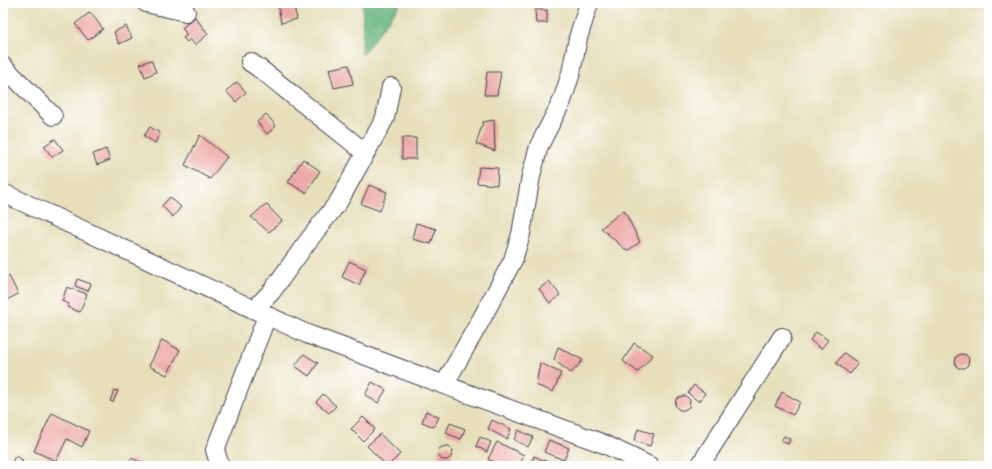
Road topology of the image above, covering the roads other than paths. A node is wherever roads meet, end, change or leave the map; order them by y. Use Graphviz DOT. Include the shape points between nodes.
graph roads {
  1 [pos="146,3"];
  2 [pos="585,7"];
  3 [pos="186,12"];
  4 [pos="250,62"];
  5 [pos="3,66"];
  6 [pos="391,87"];
  7 [pos="53,116"];
  8 [pos="365,153"];
  9 [pos="3,193"];
  10 [pos="261,313"];
  11 [pos="782,337"];
  12 [pos="444,385"];
  13 [pos="220,466"];
  14 [pos="650,466"];
  15 [pos="700,466"];
  1 -- 3 [label="street"];
  2 -- 12 [label="street" via="572,73 562,101 539,146 521,234 513,260"];
  4 -- 8 [label="street"];
  5 -- 7 [label="street"];
  6 -- 8 [label="street" via="385,118"];
  8 -- 10 [label="street" via="339,201 272,291"];
  9 -- 10 [label="street"];
  10 -- 12 [label="street" via="307,334"];
  10 -- 13 [label="street" via="215,450"];
  11 -- 15 [label="street"];
  12 -- 14 [label="street" via="604,444"];
}
